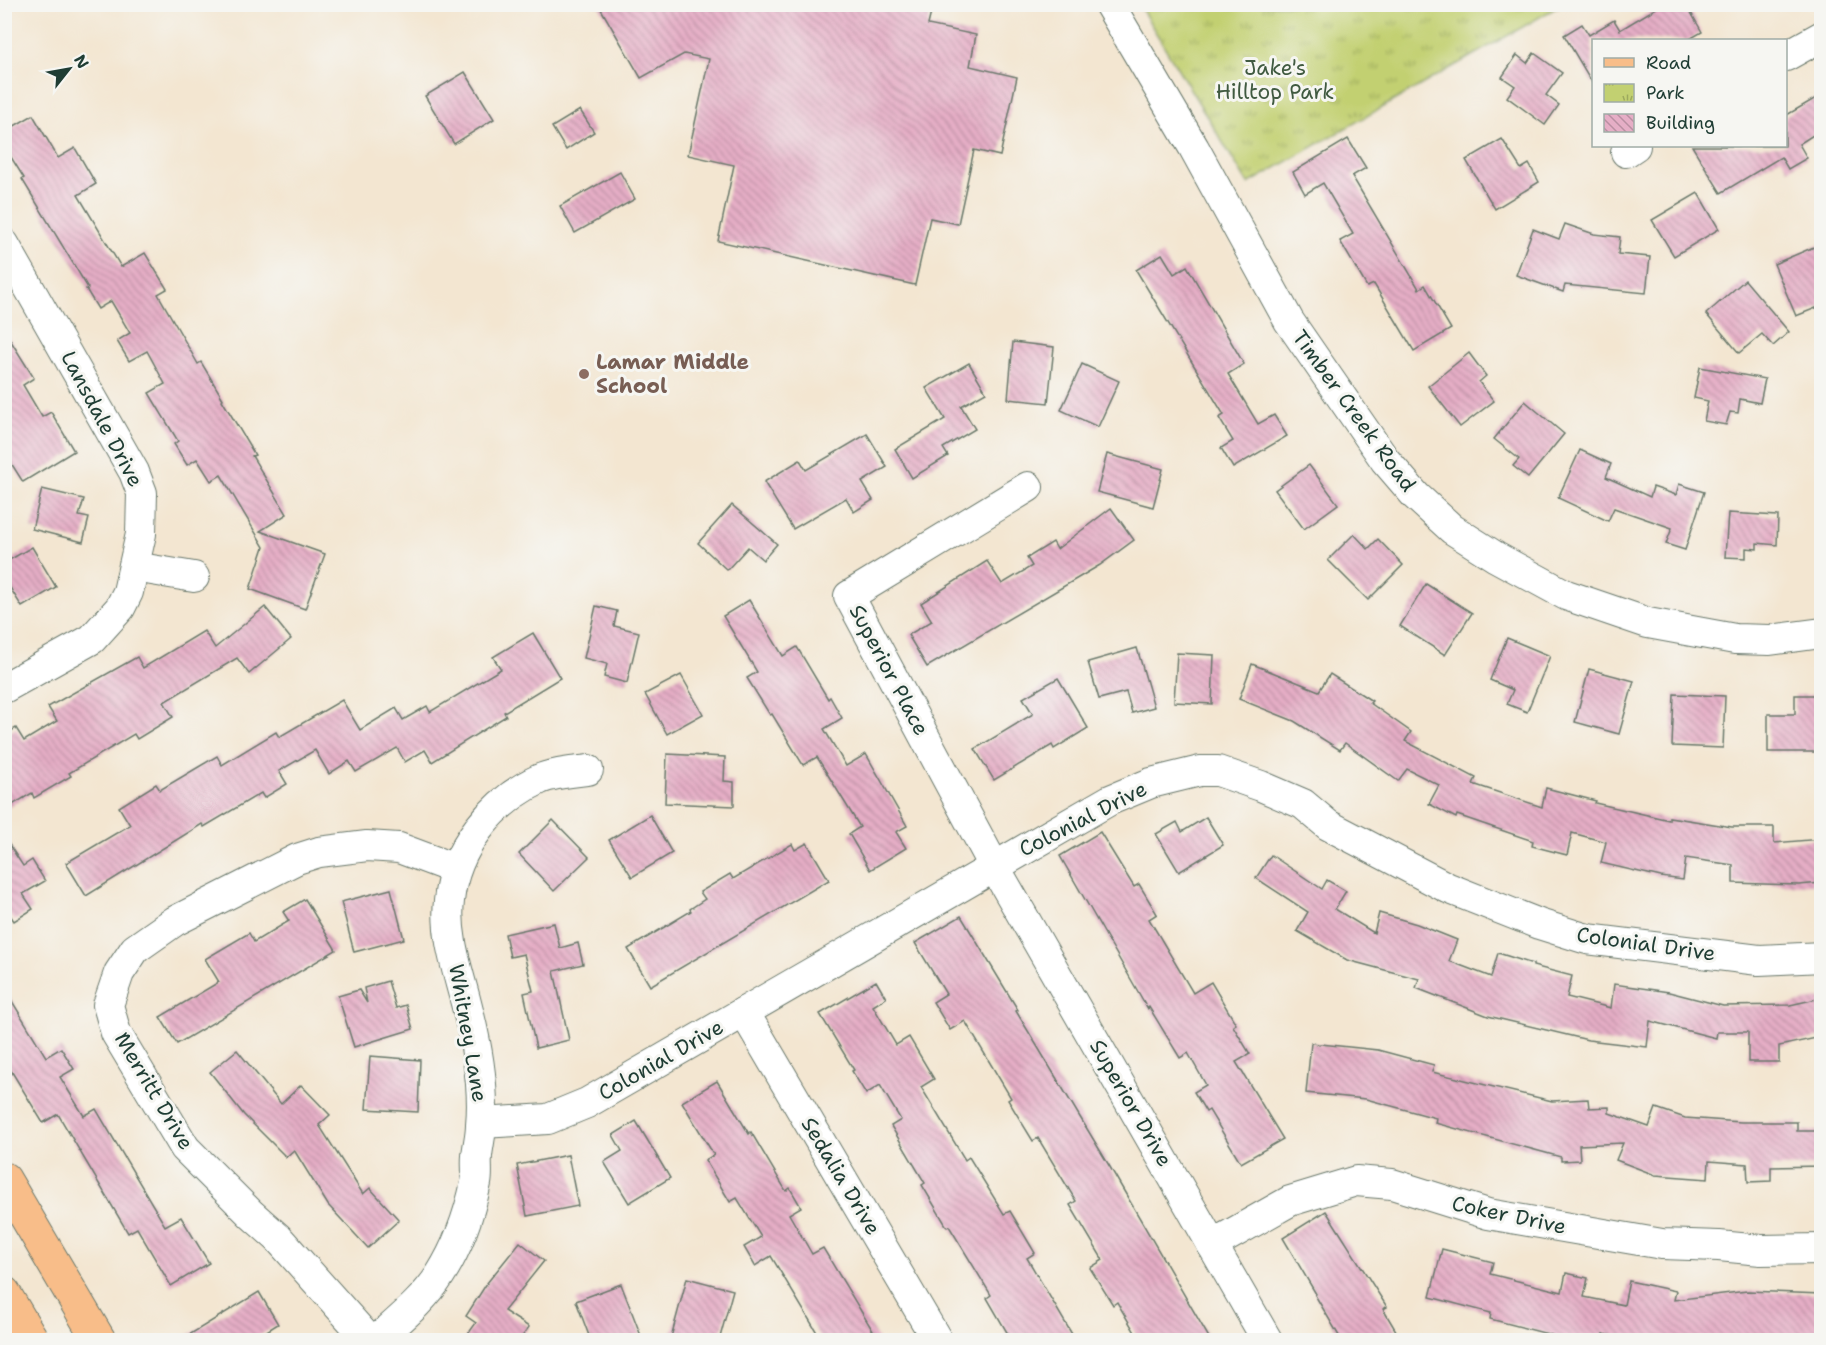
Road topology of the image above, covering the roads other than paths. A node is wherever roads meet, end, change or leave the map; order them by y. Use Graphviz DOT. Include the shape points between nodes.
graph roads {
  1 [pos="1109,4"];
  2 [pos="1821,36"];
  3 [pos="1787,55"];
  4 [pos="4,244"];
  5 [pos="1028,487"];
  6 [pos="134,567"];
  7 [pos="194,578"];
  8 [pos="1821,633"];
  9 [pos="4,688"];
  10 [pos="588,770"];
  11 [pos="994,866"];
  12 [pos="455,869"];
  13 [pos="1821,957"];
  14 [pos="744,1012"];
  15 [pos="482,1123"];
  16 [pos="4,1179"];
  17 [pos="1212,1245"];
  18 [pos="1821,1248"];
  19 [pos="4,1293"];
  20 [pos="32,1341"];
  21 [pos="99,1341"];
  22 [pos="369,1341"];
  23 [pos="377,1341"];
  24 [pos="938,1341"];
  25 [pos="1267,1341"];
  1 -- 8 [label="street, Timber Creek Road" via="1194,148 1288,321 1385,460 1445,522 1496,557 1566,595 1648,623 1735,639 1770,640"];
  2 -- 3 [label="street"];
  4 -- 6 [label="street, Lansdale Drive" via="134,472 142,493 142,511"];
  5 -- 11 [label="street, Superior Place" via="849,596"];
  6 -- 7 [label="street"];
  6 -- 9 [label="street, Lansdale Drive" via="120,608 92,639"];
  10 -- 12 [label="street, Whitney Lane" via="540,779 510,797 471,838"];
  11 -- 13 [label="street, Colonial Drive" via="1110,800 1151,783 1200,771 1218,771 1303,804 1328,825 1448,888 1587,939 1759,960"];
  11 -- 14 [label="street, Colonial Drive"];
  11 -- 17 [label="street, Superior Drive"];
  12 -- 15 [label="street, Whitney Lane" via="448,902 450,934 480,1077"];
  12 -- 22 [label="street, Merritt Drive" via="399,848 367,846 297,859 175,921 135,949 119,973 108,1005 116,1033 185,1148 278,1238"];
  14 -- 15 [label="street, Colonial Drive" via="577,1107 548,1119"];
  14 -- 24 [label="street, Sedalia Drive"];
  15 -- 23 [label="street, Whitney Lane" via="477,1180 461,1236 439,1276"];
  16 -- 21 [label="main road"];
  17 -- 18 [label="street, Coker Drive" via="1290,1202 1356,1180 1392,1184 1488,1214 1662,1244 1761,1250"];
  17 -- 25 [label="street, Superior Drive"];
  19 -- 20 [label="main road"];
}
